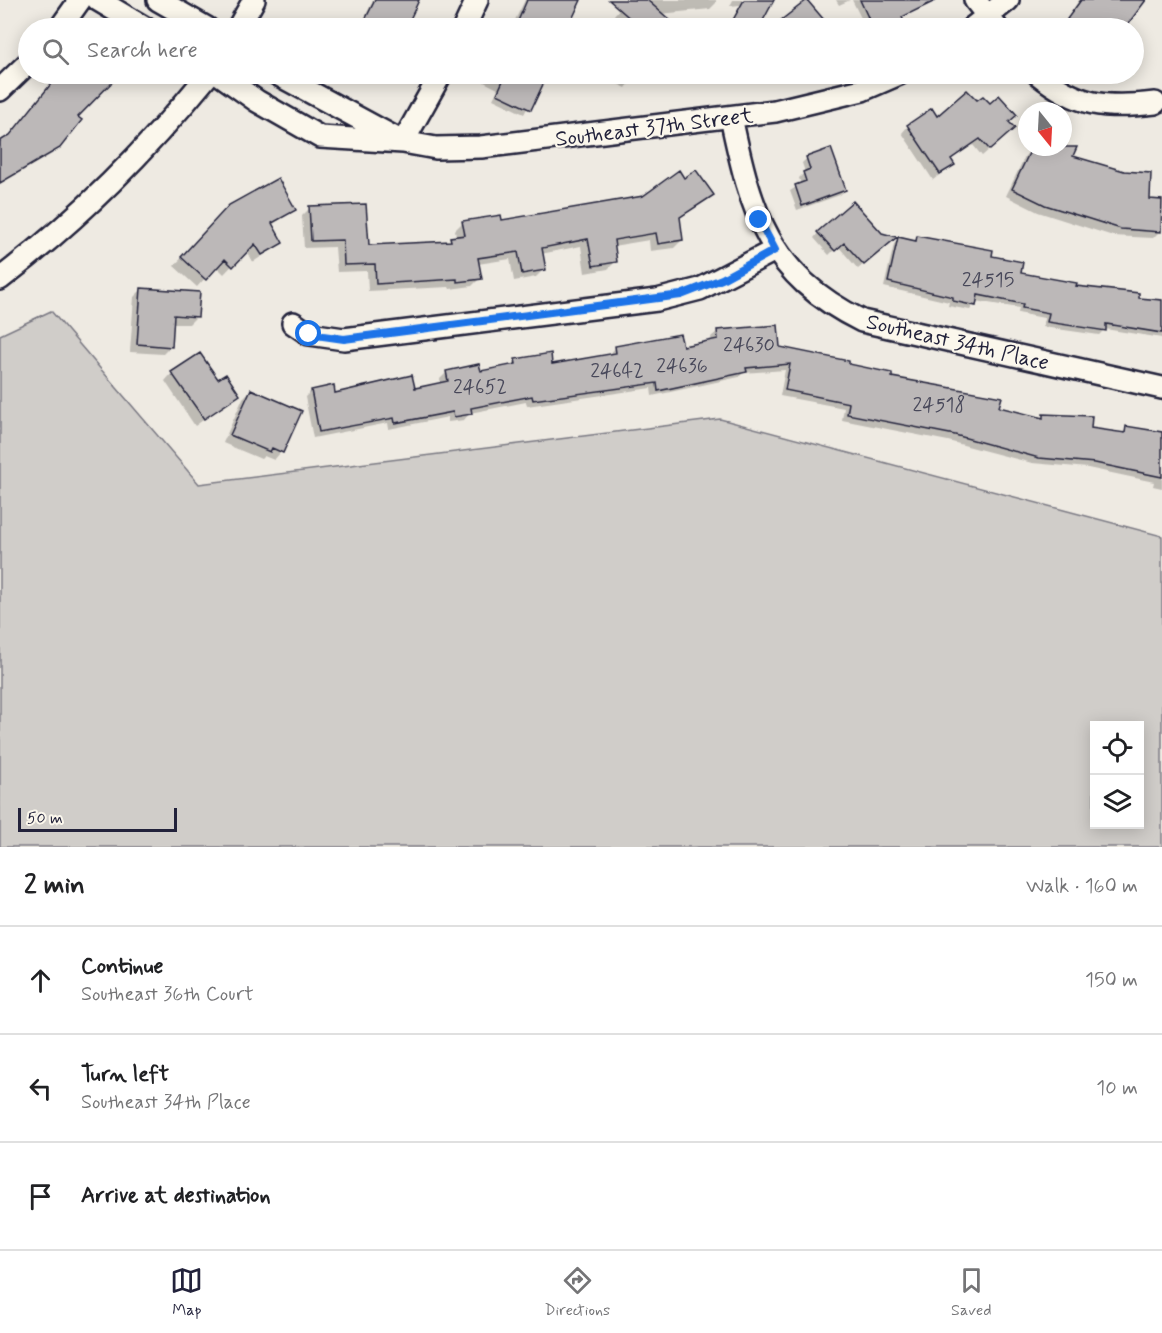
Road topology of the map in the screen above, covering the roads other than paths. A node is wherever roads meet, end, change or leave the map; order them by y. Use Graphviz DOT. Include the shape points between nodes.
graph roads {
  1 [pos="80,0"];
  2 [pos="98,0"];
  3 [pos="158,0"];
  4 [pos="255,0"];
  5 [pos="477,0"];
  6 [pos="975,0"];
  7 [pos="1008,0"];
  8 [pos="67,18"];
  9 [pos="128,18"];
  10 [pos="190,18"];
  11 [pos="244,18"];
  12 [pos="469,18"];
  13 [pos="983,18"];
  14 [pos="992,18"];
  15 [pos="18,73"];
  16 [pos="200,84"];
  17 [pos="233,84"];
  18 [pos="296,84"];
  19 [pos="435,84"];
  20 [pos="876,84"];
  21 [pos="1051,84"];
  22 [pos="0,90"];
  23 [pos="1155,103"];
  24 [pos="731,117"];
  25 [pos="403,142"];
  26 [pos="775,250"];
  27 [pos="0,279"];
  28 [pos="293,323"];
  29 [pos="1162,388"];
  1 -- 8 [label="street"];
  2 -- 9 [label="street"];
  3 -- 10 [label="street"];
  4 -- 11 [label="street"];
  5 -- 12 [label="street"];
  6 -- 13 [label="street"];
  7 -- 14 [label="street"];
  15 -- 22 [label="street"];
  16 -- 27 [label="street" via="103,193"];
  17 -- 25 [label="street, Southeast 37th Street" via="320,137"];
  18 -- 25 [label="street, Southeast 37th Street"];
  19 -- 25 [label="street"];
  20 -- 24 [label="street, Southeast 37th Street" via="823,101"];
  21 -- 23 [label="street" via="1081,101 1127,106"];
  24 -- 25 [label="street, Southeast 37th Street" via="481,147 436,148"];
  24 -- 26 [label="street, Southeast 34th Place" via="750,193"];
  26 -- 28 [label="street" via="700,289 657,300 344,339 309,334"];
  26 -- 29 [label="street, Southeast 34th Place" via="804,284 831,305 862,321"];
}
